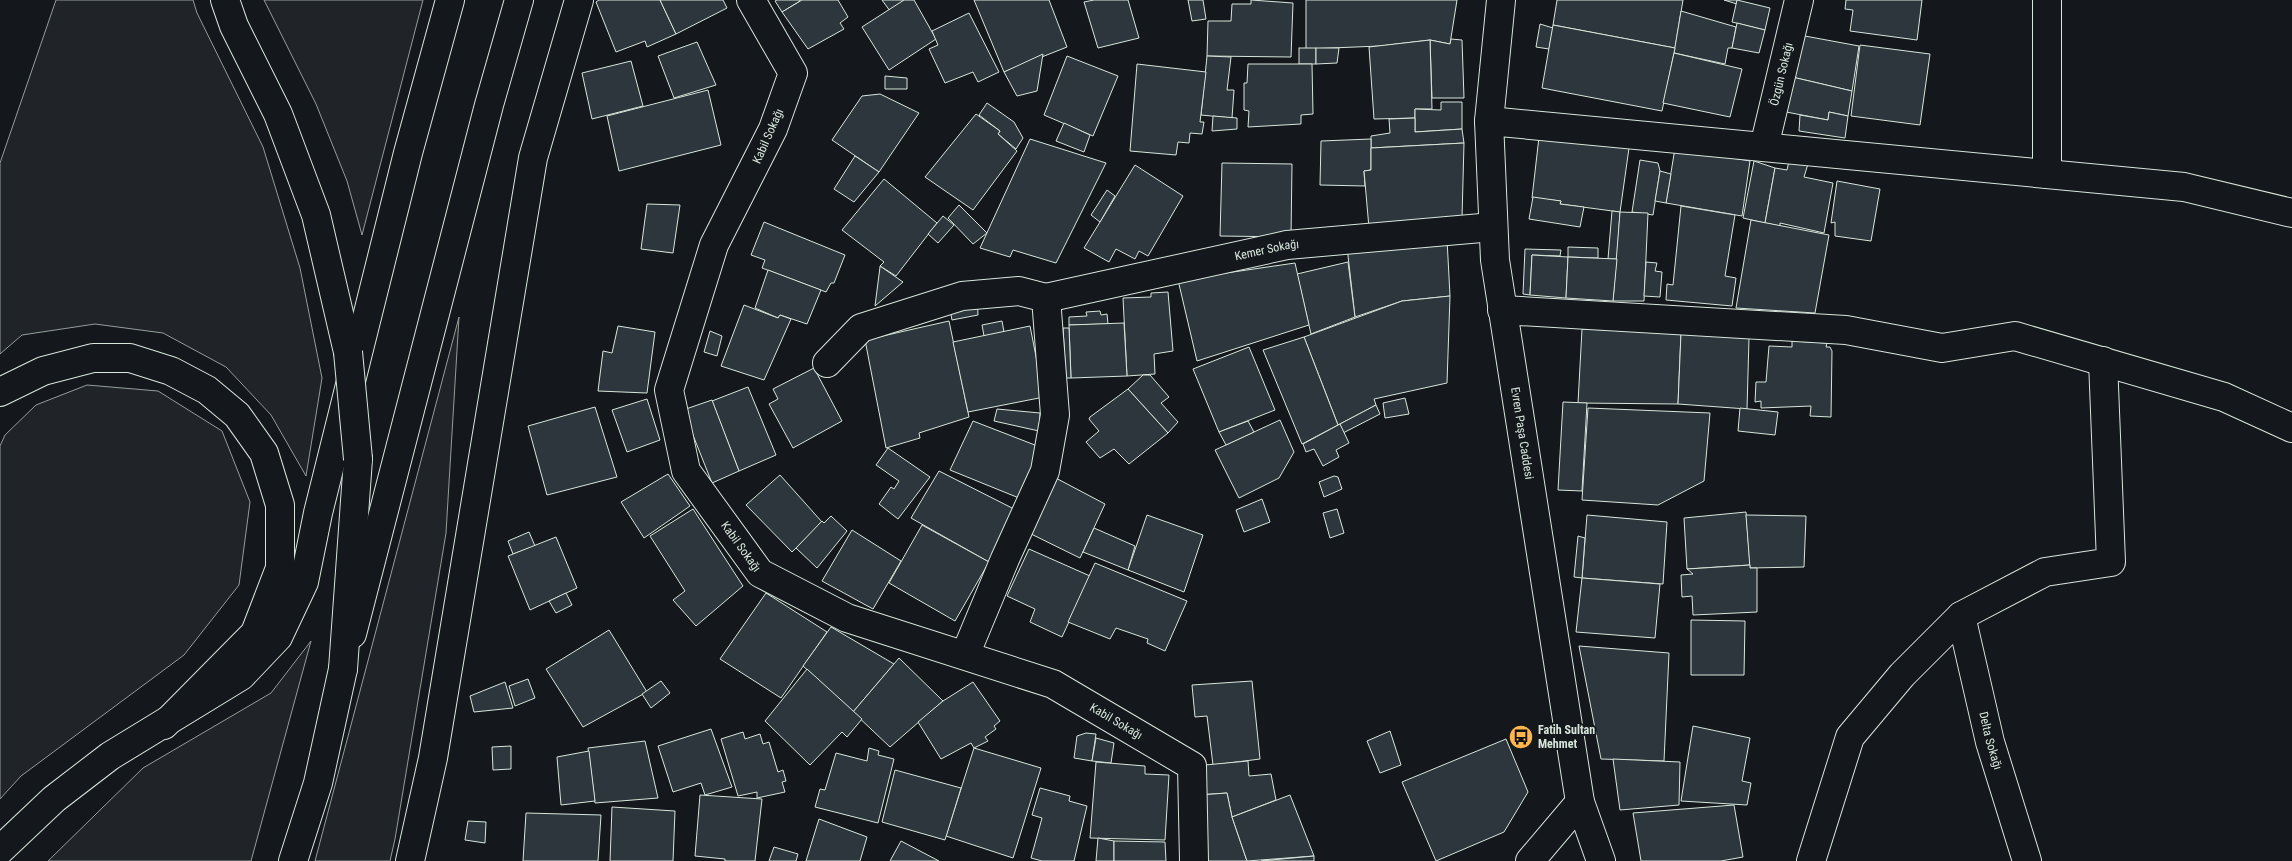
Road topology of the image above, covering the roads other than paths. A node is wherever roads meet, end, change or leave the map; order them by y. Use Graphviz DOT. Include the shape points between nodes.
graph roads {
  1 [pos="225,0"];
  2 [pos="450,0"];
  3 [pos="519,0"];
  4 [pos="580,0"];
  5 [pos="751,0"];
  6 [pos="1502,0"];
  7 [pos="1799,0"];
  8 [pos="2047,0"];
  9 [pos="1489,121"];
  10 [pos="1764,147"];
  11 [pos="2047,174"];
  12 [pos="2292,213"];
  13 [pos="1492,227"];
  14 [pos="1046,298"];
  15 [pos="1502,310"];
  16 [pos="2103,361"];
  17 [pos="827,363"];
  18 [pos="0,392"];
  19 [pos="2292,428"];
  20 [pos="1961,616"];
  21 [pos="966,656"];
  22 [pos="343,669"];
  23 [pos="164,725"];
  24 [pos="1580,802"];
  25 [pos="0,850"];
  26 [pos="412,852"];
  27 [pos="293,861"];
  28 [pos="433,861"];
  29 [pos="1194,861"];
  30 [pos="1530,861"];
  31 [pos="1601,861"];
  32 [pos="1811,861"];
  33 [pos="2027,861"];
  1 -- 22 [label="main road, bridge" via="234,26 278,114 316,215 348,352 358,459"];
  2 -- 23 [label="main road" via="392,219 304,582 278,636 241,676"];
  3 -- 22 [label="main road" via="489,104"];
  4 -- 26 [label="main road" via="533,158 433,758"];
  5 -- 21 [label="main road, Kabil Sokağı" via="793,73 773,129 714,245 669,390 686,471 760,572 847,618"];
  6 -- 9 [label="main road, Evren Paşa Caddesi"];
  7 -- 10 [label="main road, Özgün Sokağı"];
  8 -- 11 [label="main road"];
  9 -- 10 [label="main road"];
  9 -- 13 [label="main road, Evren Paşa Caddesi"];
  10 -- 11 [label="main road"];
  11 -- 12 [label="main road" via="2184,187"];
  13 -- 14 [label="main road, Kemer Sokağı" via="1287,244"];
  13 -- 15 [label="main road, Evren Paşa Caddesi"];
  14 -- 17 [label="main road" via="1019,291 962,296 861,328"];
  14 -- 21 [label="main road" via="1055,415 1045,471"];
  15 -- 16 [label="main road" via="1846,330 1942,348 2015,336"];
  15 -- 24 [label="main road, Evren Paşa Caddesi"];
  16 -- 19 [label="main road" via="2224,397"];
  16 -- 20 [label="main road" via="2111,562 2045,572"];
  18 -- 23 [label="main road" via="43,371 93,358 130,358 171,371 207,390 237,415 264,453 280,505 280,568 256,633"];
  20 -- 32 [label="main road" via="1902,675 1850,737"];
  20 -- 33 [label="main road, Delta Sokağı" via="1990,742"];
  21 -- 29 [label="main road, Kabil Sokağı" via="1053,684 1192,766"];
  22 -- 27 [label="main road" via="318,783"];
  23 -- 25 [label="main road" via="110,756 54,799"];
  24 -- 30 [label="main road"];
  24 -- 31 [label="main road, Evren Paşa Caddesi"];
  26 -- 28 [label="main road"];
}
